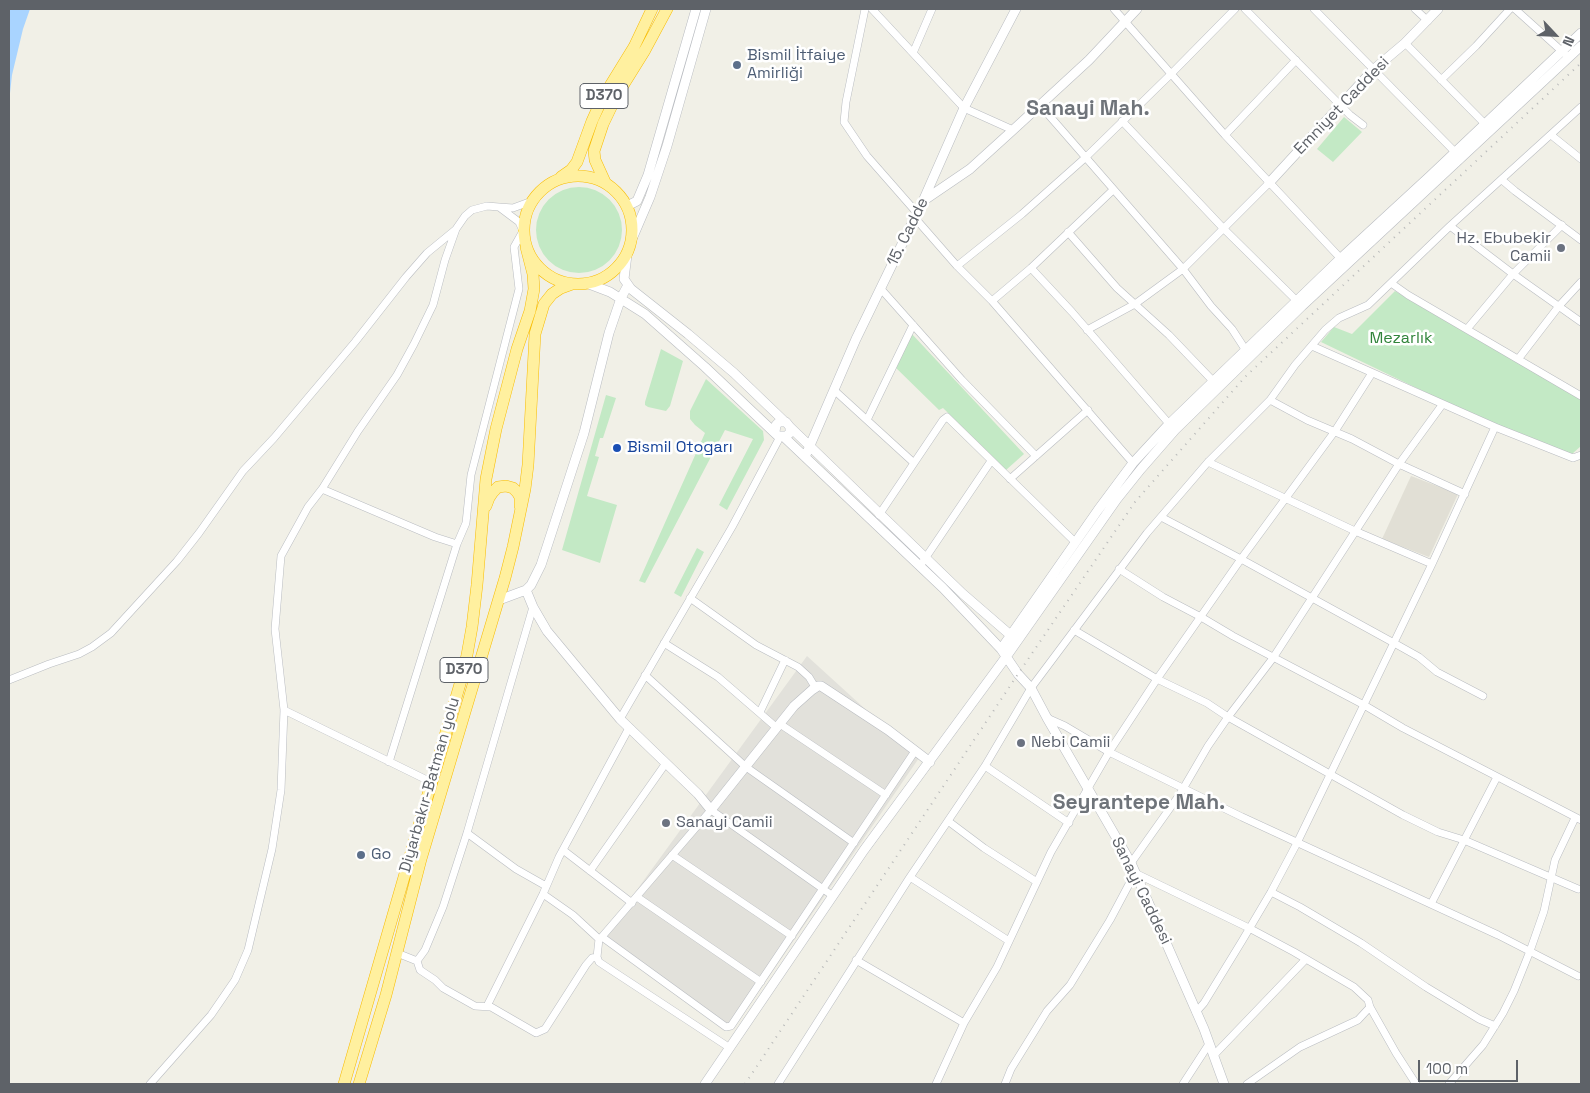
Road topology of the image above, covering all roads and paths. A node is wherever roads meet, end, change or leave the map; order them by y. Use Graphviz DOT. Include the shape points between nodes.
graph roads {
  1 [pos="652,9"];
  2 [pos="667,9"];
  3 [pos="696,9"];
  4 [pos="706,9"];
  5 [pos="865,9"];
  6 [pos="872,9"];
  7 [pos="932,9"];
  8 [pos="1114,9"];
  9 [pos="1137,9"];
  10 [pos="1235,9"];
  11 [pos="1245,9"];
  12 [pos="1314,9"];
  13 [pos="1415,9"];
  14 [pos="1438,9"];
  15 [pos="1510,9"];
  16 [pos="1515,9"];
  17 [pos="1012,11"];
  18 [pos="1125,21"];
  19 [pos="1428,21"];
  20 [pos="1581,33"];
  21 [pos="1405,43"];
  22 [pos="1581,46"];
  23 [pos="912,53"];
  24 [pos="1565,55"];
  25 [pos="1296,60"];
  26 [pos="1374,70"];
  27 [pos="1172,73"];
  28 [pos="1441,80"];
  29 [pos="1040,105"];
  30 [pos="1340,105"];
  31 [pos="1581,107"];
  32 [pos="964,108"];
  33 [pos="1122,121"];
  34 [pos="1485,124"];
  35 [pos="1363,126"];
  36 [pos="1013,130"];
  37 [pos="1225,134"];
  38 [pos="1551,135"];
  39 [pos="1455,152"];
  40 [pos="1085,158"];
  41 [pos="1581,159"];
  42 [pos="556,180"];
  43 [pos="1502,180"];
  44 [pos="605,182"];
  45 [pos="1269,183"];
  46 [pos="1113,190"];
  47 [pos="532,201"];
  48 [pos="923,201"];
  49 [pos="627,206"];
  50 [pos="500,207"];
  51 [pos="916,215"];
  52 [pos="1562,225"];
  53 [pos="1450,226"];
  54 [pos="1224,228"];
  55 [pos="456,230"];
  56 [pos="523,231"];
  57 [pos="1068,232"];
  58 [pos="632,239"];
  59 [pos="1581,240"];
  60 [pos="526,247"];
  61 [pos="627,255"];
  62 [pos="1344,261"];
  63 [pos="957,266"];
  64 [pos="1031,268"];
  65 [pos="1183,269"];
  66 [pos="1513,274"];
  67 [pos="1581,282"];
  68 [pos="572,284"];
  69 [pos="588,284"];
  70 [pos="1391,284"];
  71 [pos="628,285"];
  72 [pos="880,289"];
  73 [pos="621,298"];
  74 [pos="992,301"];
  75 [pos="1299,303"];
  76 [pos="1135,304"];
  77 [pos="1559,306"];
  78 [pos="1581,322"];
  79 [pos="912,325"];
  80 [pos="1467,329"];
  81 [pos="1087,330"];
  82 [pos="1312,346"];
  83 [pos="1245,349"];
  84 [pos="1519,358"];
  85 [pos="1372,373"];
  86 [pos="1213,381"];
  87 [pos="834,390"];
  88 [pos="1581,396"];
  89 [pos="1270,400"];
  90 [pos="1442,405"];
  91 [pos="1088,410"];
  92 [pos="867,420"];
  93 [pos="787,424"];
  94 [pos="1172,427"];
  95 [pos="1495,427"];
  96 [pos="1335,431"];
  97 [pos="780,435"];
  98 [pos="810,446"];
  99 [pos="1581,455"];
  100 [pos="1036,456"];
  101 [pos="805,457"];
  102 [pos="991,461"];
  103 [pos="1208,462"];
  104 [pos="914,463"];
  105 [pos="1133,463"];
  106 [pos="1399,464"];
  107 [pos="1010,480"];
  108 [pos="322,489"];
  109 [pos="1464,494"];
  110 [pos="1286,499"];
  111 [pos="879,515"];
  112 [pos="520,516"];
  113 [pos="1161,517"];
  114 [pos="482,521"];
  115 [pos="1355,531"];
  116 [pos="1075,542"];
  117 [pos="457,544"];
  118 [pos="1241,559"];
  119 [pos="923,562"];
  120 [pos="1432,564"];
  121 [pos="1119,569"];
  122 [pos="526,590"];
  123 [pos="690,598"];
  124 [pos="1312,598"];
  125 [pos="499,600"];
  126 [pos="533,607"];
  127 [pos="1201,616"];
  128 [pos="1074,630"];
  129 [pos="1014,638"];
  130 [pos="664,643"];
  131 [pos="1394,643"];
  132 [pos="1001,649"];
  133 [pos="1006,657"];
  134 [pos="1273,658"];
  135 [pos="785,660"];
  136 [pos="645,675"];
  137 [pos="1157,678"];
  138 [pos="9,680"];
  139 [pos="815,687"];
  140 [pos="1031,688"];
  141 [pos="1483,696"];
  142 [pos="1364,705"];
  143 [pos="284,710"];
  144 [pos="760,712"];
  145 [pos="1228,717"];
  146 [pos="620,718"];
  147 [pos="1047,718"];
  148 [pos="778,726"];
  149 [pos="629,728"];
  150 [pos="916,751"];
  151 [pos="1109,752"];
  152 [pos="389,762"];
  153 [pos="930,762"];
  154 [pos="666,763"];
  155 [pos="985,766"];
  156 [pos="746,767"];
  157 [pos="1330,775"];
  158 [pos="1497,777"];
  159 [pos="431,782"];
  160 [pos="1087,788"];
  161 [pos="1183,788"];
  162 [pos="886,795"];
  163 [pos="711,810"];
  164 [pos="1578,819"];
  165 [pos="948,821"];
  166 [pos="1069,823"];
  167 [pos="467,834"];
  168 [pos="1464,840"];
  169 [pos="854,843"];
  170 [pos="1297,843"];
  171 [pos="563,850"];
  172 [pos="672,855"];
  173 [pos="1130,863"];
  174 [pos="590,871"];
  175 [pos="1135,873"];
  176 [pos="1551,876"];
  177 [pos="910,878"];
  178 [pos="1037,882"];
  179 [pos="546,886"];
  180 [pos="824,889"];
  181 [pos="1578,889"];
  182 [pos="1271,892"];
  183 [pos="542,894"];
  184 [pos="833,896"];
  185 [pos="634,900"];
  186 [pos="1431,904"];
  187 [pos="1249,928"];
  188 [pos="792,936"];
  189 [pos="601,938"];
  190 [pos="1009,941"];
  191 [pos="1530,952"];
  192 [pos="397,953"];
  193 [pos="596,957"];
  194 [pos="1306,959"];
  195 [pos="856,960"];
  196 [pos="417,961"];
  197 [pos="1578,976"];
  198 [pos="761,982"];
  199 [pos="487,1006"];
  200 [pos="1370,1006"];
  201 [pos="1196,1012"];
  202 [pos="964,1023"];
  203 [pos="1495,1026"];
  204 [pos="1209,1044"];
  205 [pos="730,1048"];
  206 [pos="1214,1055"];
  207 [pos="150,1084"];
  208 [pos="344,1084"];
  209 [pos="359,1084"];
  210 [pos="705,1084"];
  211 [pos="778,1084"];
  212 [pos="936,1084"];
  213 [pos="1005,1084"];
  214 [pos="1183,1084"];
  215 [pos="1224,1084"];
  216 [pos="1247,1084"];
  217 [pos="1416,1084"];
  218 [pos="1449,1084"];
  1 -- 42 [label="highway, D370" via="602,99 577,162"];
  2 -- 44 [label="highway, D370" via="617,95 600,132 594,151"];
  3 -- 49 [label="street" via="648,175 637,202"];
  4 -- 58 [label="street" via="667,146"];
  5 -- 51 [label="street" via="844,122 867,156"];
  6 -- 23 [label="street"];
  7 -- 23 [label="street"];
  8 -- 18 [label="street"];
  9 -- 18 [label="street"];
  10 -- 27 [label="street"];
  11 -- 25 [label="street"];
  12 -- 26 [label="street"];
  13 -- 19 [label="street"];
  14 -- 19 [label="street, Emniyet Caddesi"];
  15 -- 28 [label="street"];
  16 -- 24 [label="street"];
  17 -- 32 [label="street, 15. Cadde"];
  18 -- 27 [label="street"];
  18 -- 29 [label="street"];
  19 -- 21 [label="street, Emniyet Caddesi"];
  20 -- 24 [label="street"];
  21 -- 26 [label="street, Emniyet Caddesi"];
  21 -- 28 [label="street"];
  22 -- 24 [label="street"];
  23 -- 32 [label="street"];
  24 -- 34 [label="street"];
  24 -- 62 [label="street"];
  25 -- 30 [label="street"];
  25 -- 37 [label="street"];
  26 -- 30 [label="street, Emniyet Caddesi"];
  26 -- 39 [label="street"];
  27 -- 33 [label="street"];
  27 -- 37 [label="street"];
  28 -- 34 [label="street"];
  29 -- 36 [label="street"];
  29 -- 40 [label="street"];
  30 -- 35 [label="street"];
  30 -- 45 [label="street, Emniyet Caddesi"];
  31 -- 38 [label="street"];
  32 -- 36 [label="street"];
  32 -- 48 [label="street, 15. Cadde"];
  33 -- 40 [label="street"];
  33 -- 54 [label="street"];
  34 -- 39 [label="street"];
  36 -- 48 [label="street" via="970,169"];
  37 -- 45 [label="street"];
  38 -- 41 [label="street"];
  38 -- 43 [label="street"];
  39 -- 62 [label="street"];
  40 -- 46 [label="street"];
  40 -- 63 [label="street"];
  42 -- 44 [label="highway" via="572,175 589,176"];
  42 -- 47 [label="highway"];
  43 -- 52 [label="street"];
  43 -- 53 [label="street"];
  44 -- 49 [label="highway" via="618,192"];
  45 -- 54 [label="street"];
  45 -- 62 [label="street"];
  46 -- 57 [label="street"];
  46 -- 65 [label="street"];
  47 -- 50 [label="street" via="513,208"];
  47 -- 56 [label="highway" via="525,215"];
  48 -- 51 [label="street, 15. Cadde"];
  49 -- 58 [label="highway" via="632,222"];
  50 -- 55 [label="street" via="472,210"];
  50 -- 56 [label="street" via="519,222"];
  51 -- 63 [label="street"];
  51 -- 72 [label="street, 15. Cadde"];
  52 -- 59 [label="street"];
  52 -- 66 [label="street"];
  53 -- 66 [label="street"];
  53 -- 70 [label="street"];
  54 -- 65 [label="street"];
  54 -- 75 [label="street"];
  55 -- 108 [label="street" via="433,305 414,344"];
  55 -- 138 [label="street" via="427,253 406,277 355,342 243,472 177,561 111,633 79,654"];
  56 -- 60 [label="highway"];
  56 -- 117 [label="street" via="514,247 519,289 471,475 466,523"];
  57 -- 64 [label="street"];
  57 -- 76 [label="street"];
  58 -- 61 [label="highway"];
  60 -- 68 [label="highway" via="544,273 557,281"];
  60 -- 114 [label="highway, Diyarbakır-Batman yolu / D370" via="534,289 496,429"];
  61 -- 69 [label="highway" via="604,278"];
  61 -- 71 [label="street" via="624,279"];
  62 -- 75 [label="street"];
  63 -- 74 [label="street"];
  64 -- 74 [label="street"];
  64 -- 81 [label="street"];
  65 -- 76 [label="street"];
  65 -- 83 [label="street"];
  66 -- 77 [label="street"];
  66 -- 80 [label="street"];
  67 -- 77 [label="street"];
  68 -- 69 [label="highway"];
  68 -- 112 [label="highway, Diyarbakır-Batman yolu / D370" via="552,294 544,304 535,334 528,465"];
  69 -- 73 [label="street"];
  70 -- 80 [label="street"];
  70 -- 82 [label="street" via="1368,305 1339,318"];
  71 -- 73 [label="street"];
  71 -- 93 [label="street" via="734,373"];
  72 -- 79 [label="street"];
  72 -- 87 [label="street, 15. Cadde"];
  73 -- 97 [label="street" via="646,314"];
  73 -- 122 [label="street" via="584,433 541,565 532,585"];
  74 -- 91 [label="street"];
  75 -- 83 [label="street"];
  75 -- 94 [label="street"];
  76 -- 81 [label="street"];
  76 -- 86 [label="street"];
  77 -- 78 [label="street"];
  77 -- 84 [label="street"];
  79 -- 92 [label="street"];
  79 -- 100 [label="street"];
  80 -- 84 [label="street"];
  81 -- 94 [label="street"];
  82 -- 85 [label="street"];
  82 -- 89 [label="street"];
  83 -- 86 [label="street"];
  84 -- 88 [label="street"];
  85 -- 90 [label="street"];
  85 -- 96 [label="street"];
  86 -- 94 [label="street"];
  87 -- 92 [label="street"];
  87 -- 98 [label="street, 15. Cadde"];
  89 -- 96 [label="street"];
  89 -- 103 [label="street"];
  90 -- 95 [label="street"];
  90 -- 106 [label="street"];
  91 -- 100 [label="street"];
  91 -- 105 [label="street"];
  92 -- 104 [label="street"];
  93 -- 97 [label="street" via="790,432"];
  93 -- 97 [label="street" via="777,423 775,427"];
  93 -- 98 [label="street"];
  94 -- 105 [label="street"];
  94 -- 129 [label="street"];
  95 -- 99 [label="street" via="1573,458"];
  95 -- 109 [label="street"];
  96 -- 106 [label="street"];
  96 -- 110 [label="street"];
  97 -- 101 [label="street"];
  97 -- 123 [label="street"];
  98 -- 101 [label="street, 15. Cadde"];
  98 -- 111 [label="street"];
  100 -- 107 [label="street"];
  101 -- 119 [label="street"];
  102 -- 104 [label="street" via="947,417"];
  102 -- 107 [label="street"];
  102 -- 119 [label="street"];
  103 -- 110 [label="street"];
  103 -- 113 [label="street"];
  104 -- 111 [label="street"];
  105 -- 116 [label="street"];
  106 -- 109 [label="street"];
  106 -- 115 [label="street"];
  107 -- 116 [label="street"];
  108 -- 117 [label="street"];
  108 -- 143 [label="street" via="281,556 275,629"];
  109 -- 120 [label="street"];
  110 -- 115 [label="street"];
  110 -- 118 [label="street"];
  111 -- 119 [label="street"];
  112 -- 114 [label="highway" via="517,492 506,486 498,487 489,498"];
  112 -- 125 [label="highway, Diyarbakır-Batman yolu / D370"];
  113 -- 118 [label="street"];
  113 -- 121 [label="street"];
  114 -- 159 [label="highway, Diyarbakır-Batman yolu / D370" via="467,655"];
  115 -- 120 [label="street"];
  115 -- 124 [label="street"];
  116 -- 129 [label="street"];
  117 -- 152 [label="street"];
  118 -- 124 [label="street"];
  118 -- 127 [label="street"];
  119 -- 129 [label="street"];
  119 -- 132 [label="street, Sanayi Caddesi"];
  120 -- 131 [label="street"];
  121 -- 127 [label="street"];
  121 -- 128 [label="street"];
  122 -- 125 [label="street"];
  122 -- 126 [label="street"];
  123 -- 130 [label="street"];
  123 -- 135 [label="street" via="747,639"];
  124 -- 131 [label="street"];
  124 -- 134 [label="street"];
  125 -- 192 [label="highway, Diyarbakır-Batman yolu / D370" via="421,859"];
  126 -- 146 [label="street" via="547,631"];
  126 -- 167 [label="street"];
  127 -- 134 [label="street"];
  127 -- 137 [label="street"];
  128 -- 137 [label="street"];
  128 -- 140 [label="street"];
  129 -- 132 [label="street"];
  129 -- 133 [label="street"];
  130 -- 136 [label="street"];
  130 -- 144 [label="street" via="718,677"];
  131 -- 141 [label="street" via="1437,672"];
  131 -- 142 [label="street"];
  132 -- 133 [label="street, Sanayi Caddesi"];
  133 -- 140 [label="street, Sanayi Caddesi"];
  133 -- 153 [label="street"];
  134 -- 142 [label="street"];
  134 -- 145 [label="street"];
  135 -- 139 [label="street" via="802,670"];
  135 -- 144 [label="street"];
  136 -- 146 [label="street"];
  136 -- 156 [label="street"];
  137 -- 145 [label="street"];
  137 -- 151 [label="street"];
  139 -- 148 [label="street"];
  139 -- 150 [label="street" via="825,688"];
  140 -- 147 [label="street, Sanayi Caddesi"];
  140 -- 155 [label="street"];
  142 -- 157 [label="street"];
  142 -- 158 [label="street"];
  143 -- 152 [label="street"];
  143 -- 207 [label="street" via="280,790 272,849 248,950 235,980 211,1015"];
  144 -- 148 [label="street"];
  145 -- 157 [label="street"];
  145 -- 161 [label="street"];
  146 -- 149 [label="street"];
  147 -- 151 [label="street"];
  147 -- 160 [label="street, Sanayi Caddesi"];
  148 -- 156 [label="street"];
  148 -- 162 [label="street"];
  149 -- 154 [label="street"];
  149 -- 171 [label="street"];
  150 -- 153 [label="street"];
  150 -- 162 [label="street"];
  151 -- 160 [label="street"];
  151 -- 161 [label="street"];
  152 -- 159 [label="street"];
  153 -- 184 [label="street"];
  154 -- 163 [label="street"];
  154 -- 174 [label="street"];
  155 -- 165 [label="street"];
  155 -- 166 [label="street"];
  156 -- 163 [label="street"];
  156 -- 169 [label="street"];
  157 -- 168 [label="street" via="1438,832"];
  157 -- 170 [label="street"];
  158 -- 164 [label="street"];
  158 -- 168 [label="street"];
  159 -- 208 [label="highway, Diyarbakır-Batman yolu / D370"];
  160 -- 166 [label="street"];
  160 -- 173 [label="street, Sanayi Caddesi"];
  161 -- 170 [label="street"];
  161 -- 173 [label="street"];
  162 -- 169 [label="street"];
  163 -- 172 [label="street"];
  163 -- 180 [label="street"];
  164 -- 176 [label="street" via="1555,860"];
  165 -- 177 [label="street"];
  165 -- 178 [label="street"];
  166 -- 178 [label="street"];
  167 -- 179 [label="street"];
  167 -- 196 [label="street" via="443,907"];
  168 -- 176 [label="street"];
  168 -- 186 [label="street"];
  169 -- 180 [label="street"];
  170 -- 182 [label="street"];
  170 -- 186 [label="street"];
  171 -- 174 [label="street"];
  171 -- 179 [label="street"];
  172 -- 185 [label="street"];
  172 -- 188 [label="street"];
  173 -- 175 [label="street, Sanayi Caddesi"];
  174 -- 185 [label="street"];
  175 -- 187 [label="street"];
  175 -- 201 [label="street, Sanayi Caddesi"];
  175 -- 213 [label="street" via="1070,985 1047,1011"];
  176 -- 181 [label="street"];
  176 -- 191 [label="street" via="1544,911"];
  177 -- 190 [label="street"];
  177 -- 195 [label="street"];
  178 -- 190 [label="street"];
  179 -- 183 [label="street"];
  180 -- 184 [label="street"];
  180 -- 188 [label="street"];
  182 -- 187 [label="street"];
  182 -- 203 [label="street"];
  183 -- 189 [label="street"];
  183 -- 199 [label="street"];
  184 -- 205 [label="street"];
  185 -- 189 [label="street"];
  185 -- 198 [label="street"];
  186 -- 191 [label="street"];
  187 -- 194 [label="street"];
  187 -- 201 [label="street"];
  188 -- 198 [label="street"];
  189 -- 193 [label="street"];
  189 -- 198 [label="street" via="728,1027"];
  190 -- 202 [label="street"];
  191 -- 197 [label="street"];
  191 -- 203 [label="street"];
  192 -- 196 [label="street"];
  192 -- 209 [label="highway, Diyarbakır-Batman yolu / D370"];
  193 -- 199 [label="street" via="586,965 541,1032 532,1032"];
  193 -- 205 [label="street"];
  194 -- 200 [label="street" via="1354,987"];
  194 -- 206 [label="street"];
  195 -- 202 [label="street"];
  195 -- 211 [label="street"];
  196 -- 199 [label="street" via="420,970 443,988 475,1006"];
  200 -- 216 [label="street" via="1358,1020 1300,1047"];
  200 -- 217 [label="street"];
  201 -- 204 [label="street, Sanayi Caddesi"];
  202 -- 212 [label="street"];
  203 -- 218 [label="street"];
  204 -- 206 [label="street, Sanayi Caddesi"];
  204 -- 214 [label="street"];
  205 -- 210 [label="street"];
  206 -- 215 [label="street, Sanayi Caddesi"];
}
